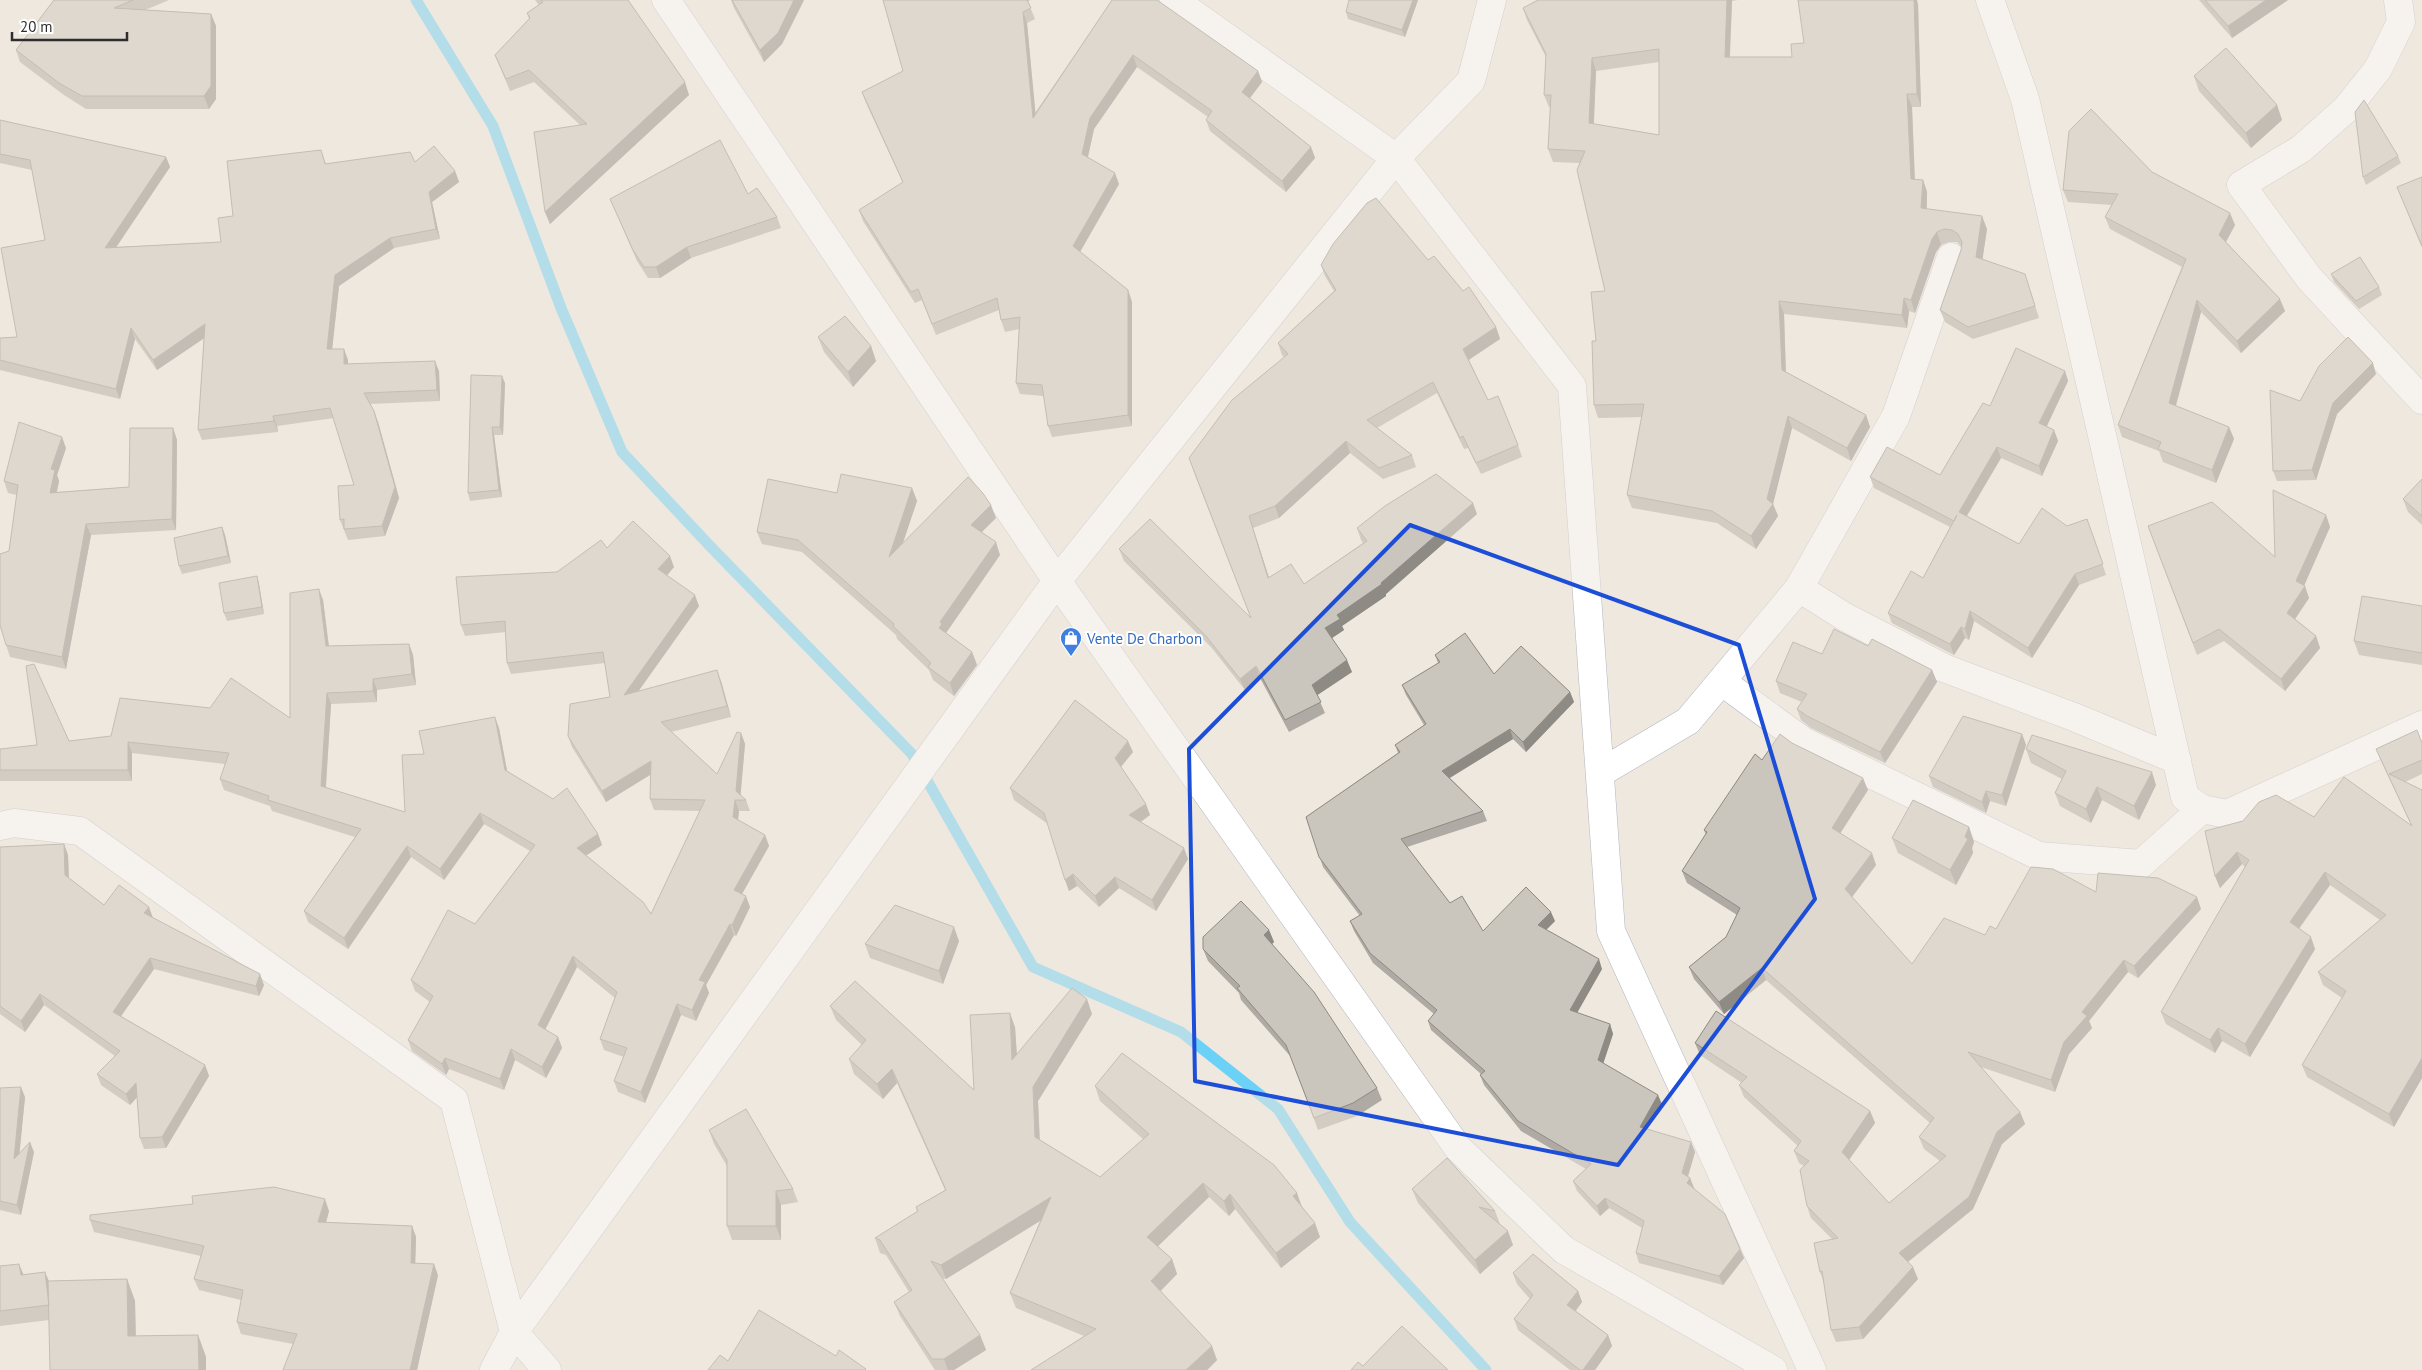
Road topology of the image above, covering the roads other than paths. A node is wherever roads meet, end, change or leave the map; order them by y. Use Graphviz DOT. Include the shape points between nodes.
graph roads {
  1 [pos="666,0"];
  2 [pos="1174,0"];
  3 [pos="1492,0"];
  4 [pos="1990,0"];
  5 [pos="2398,0"];
  6 [pos="1396,158"];
  7 [pos="1951,257"];
  8 [pos="2422,400"];
  9 [pos="1057,581"];
  10 [pos="1799,588"];
  11 [pos="1723,679"];
  12 [pos="2422,726"];
  13 [pos="2177,760"];
  14 [pos="1600,773"];
  15 [pos="2202,809"];
  16 [pos="0,826"];
  17 [pos="514,1332"];
  18 [pos="494,1370"];
  19 [pos="547,1370"];
  20 [pos="1773,1370"];
  21 [pos="1812,1370"];
  1 -- 9 [label="street"];
  2 -- 6 [label="street"];
  3 -- 6 [label="street" via="1471,81"];
  4 -- 13 [label="street" via="2025,99"];
  5 -- 8 [label="street" via="2401,22 2378,69 2346,109 2301,149 2241,185 2310,278"];
  6 -- 9 [label="street"];
  6 -- 14 [label="street" via="1572,386"];
  7 -- 10 [label="street" via="1896,416"];
  9 -- 17 [label="street"];
  9 -- 20 [label="street" via="1458,1148 1564,1250"];
  10 -- 11 [label="street"];
  10 -- 13 [label="street" via="1845,617 1944,668"];
  11 -- 14 [label="street" via="1688,721"];
  11 -- 15 [label="street" via="1725,684 1803,741 2039,856 2141,864"];
  12 -- 15 [label="street" via="2227,814"];
  13 -- 15 [label="street" via="2186,797"];
  14 -- 21 [label="street" via="1611,931"];
  16 -- 17 [label="street" via="14,823 80,831 454,1100"];
  17 -- 18 [label="street"];
  17 -- 19 [label="street"];
}
